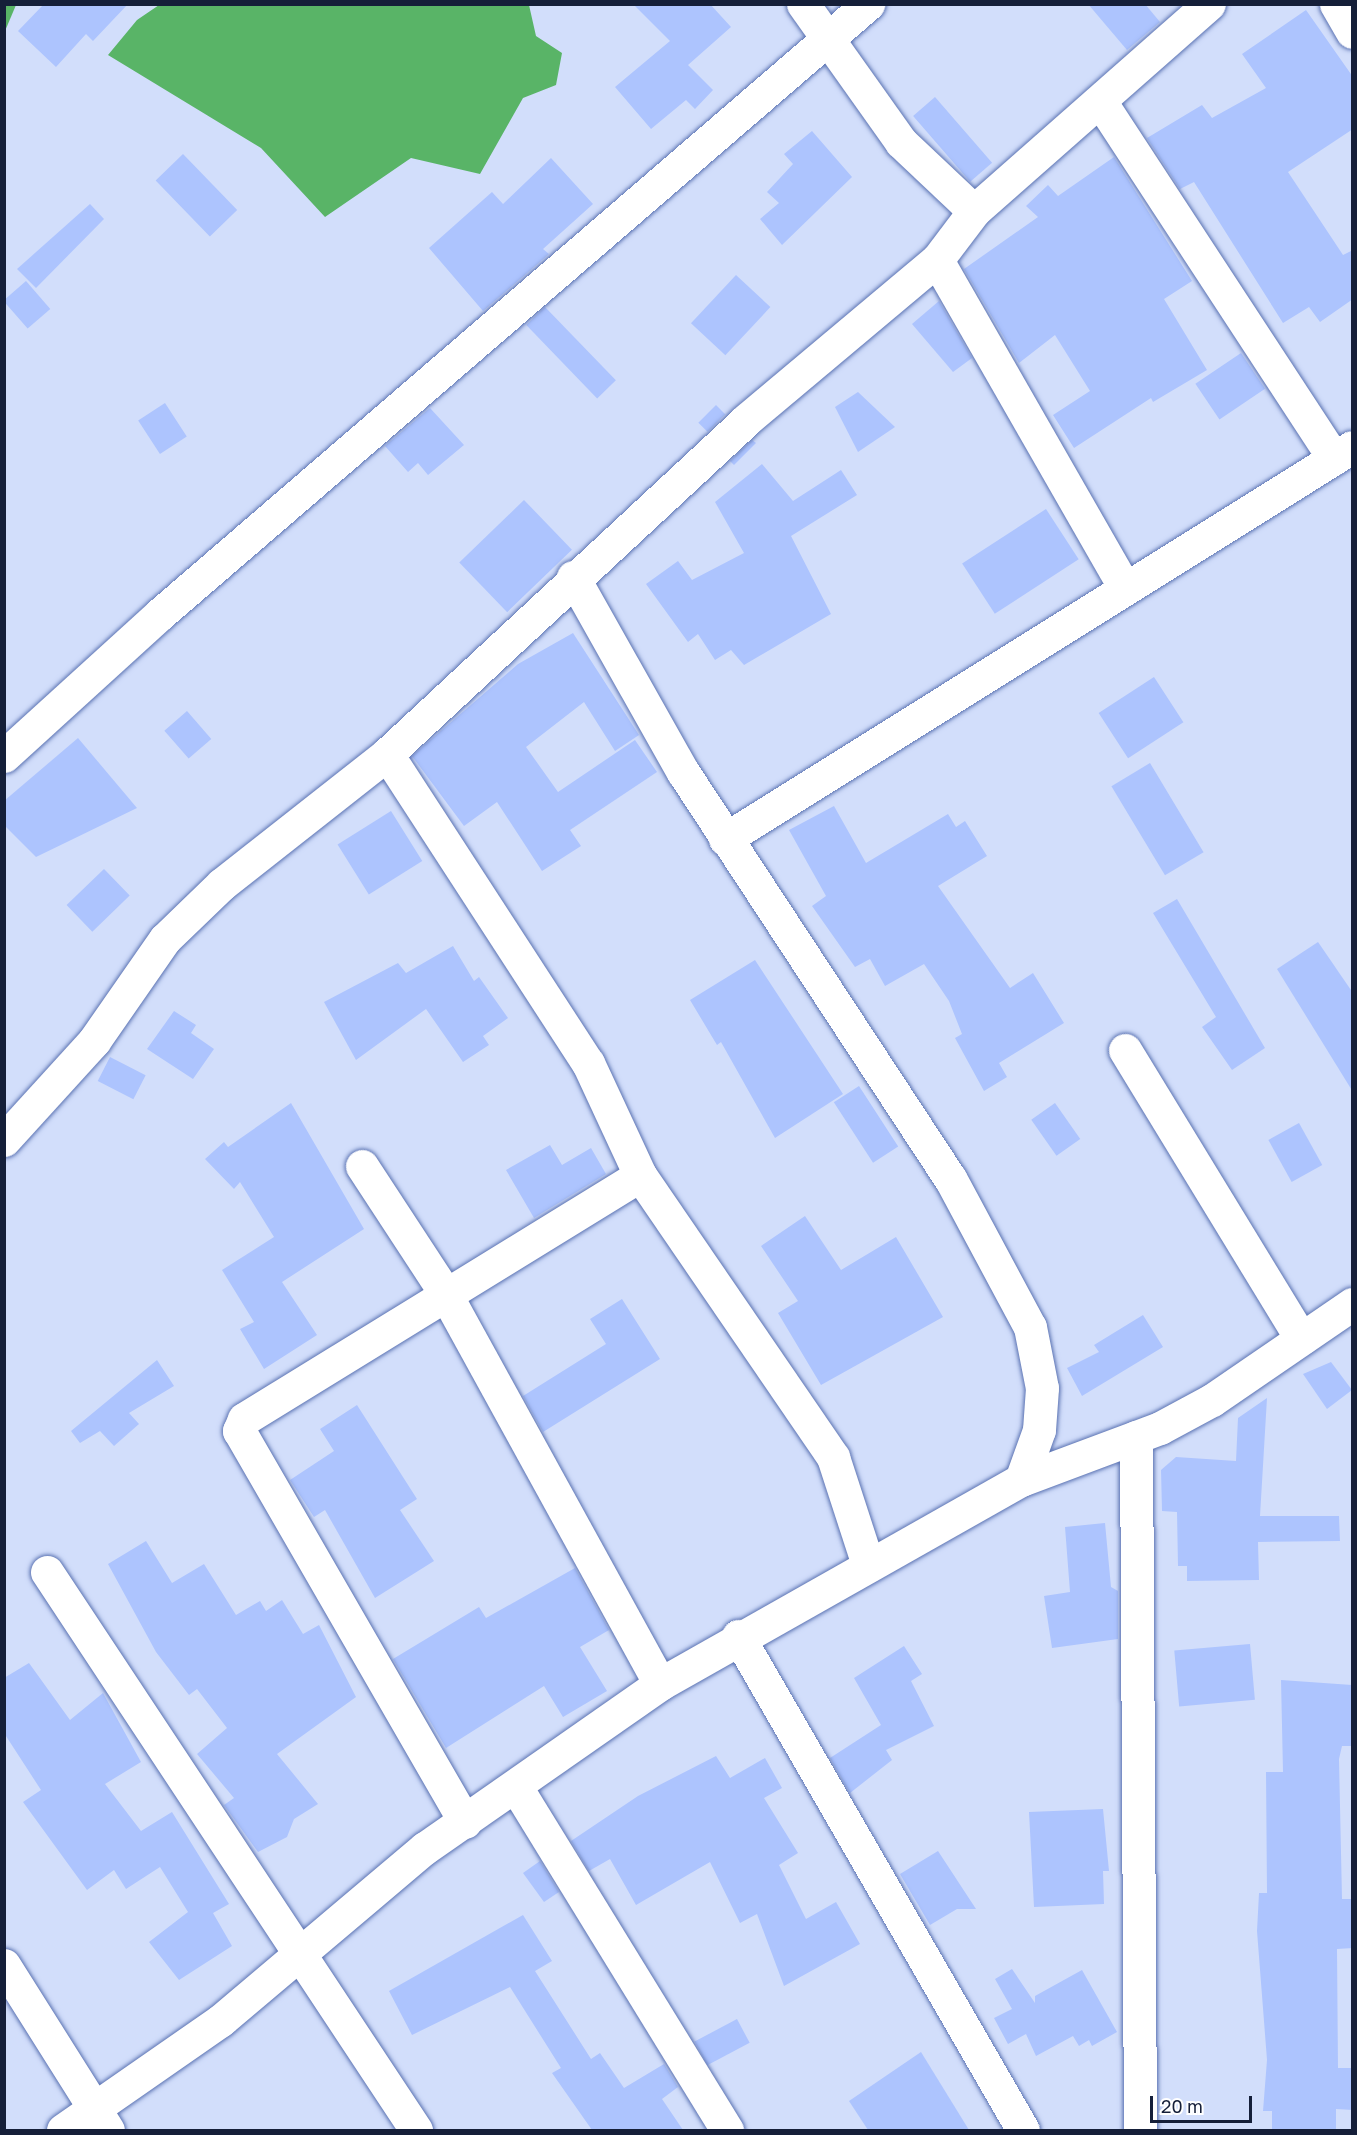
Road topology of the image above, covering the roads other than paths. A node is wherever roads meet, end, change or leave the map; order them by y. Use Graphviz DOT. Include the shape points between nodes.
graph roads {
  1 [pos="803,4"];
  2 [pos="868,4"];
  3 [pos="1209,4"];
  4 [pos="1336,4"];
  5 [pos="1353,32"];
  6 [pos="832,38"];
  7 [pos="1100,101"];
  8 [pos="974,211"];
  9 [pos="937,260"];
  10 [pos="1343,453"];
  11 [pos="573,577"];
  12 [pos="1124,586"];
  13 [pos="387,753"];
  14 [pos="4,756"];
  15 [pos="725,839"];
  16 [pos="1125,1050"];
  17 [pos="4,1140"];
  18 [pos="362,1166"];
  19 [pos="640,1175"];
  20 [pos="445,1293"];
  21 [pos="1353,1304"];
  22 [pos="1301,1338"];
  23 [pos="1136,1437"];
  24 [pos="1021,1480"];
  25 [pos="868,1565"];
  26 [pos="48,1572"];
  27 [pos="738,1636"];
  28 [pos="660,1683"];
  29 [pos="516,1787"];
  30 [pos="465,1822"];
  31 [pos="299,1954"];
  32 [pos="4,1965"];
  33 [pos="101,2119"];
  34 [pos="63,2130"];
  35 [pos="416,2130"];
  36 [pos="727,2130"];
  37 [pos="1023,2130"];
  38 [pos="1140,2130"];
  1 -- 6 [label="street"];
  2 -- 6 [label="street"];
  3 -- 7 [label="street"];
  4 -- 5 [label="street"];
  6 -- 8 [label="street" via="901,142"];
  6 -- 14 [label="street" via="160,614"];
  7 -- 8 [label="street"];
  7 -- 10 [label="street"];
  8 -- 9 [label="street"];
  9 -- 11 [label="street" via="746,420"];
  9 -- 12 [label="street"];
  10 -- 12 [label="street"];
  11 -- 13 [label="street"];
  11 -- 15 [label="street"];
  12 -- 15 [label="street"];
  13 -- 17 [label="street" via="222,884 165,939 94,1041"];
  13 -- 19 [label="street" via="588,1063"];
  15 -- 24 [label="street" via="950,1178 1029,1327 1042,1388 1039,1430"];
  16 -- 22 [label="street"];
  18 -- 20 [label="street"];
  19 -- 20 [label="street"];
  19 -- 25 [label="street" via="833,1456"];
  20 -- 28 [label="street"];
  20 -- 30 [label="street" via="244,1419 239,1431"];
  21 -- 22 [label="street"];
  22 -- 23 [label="street" via="1212,1400"];
  23 -- 24 [label="street"];
  23 -- 38 [label="street"];
  24 -- 25 [label="street"];
  25 -- 27 [label="street"];
  26 -- 31 [label="street"];
  27 -- 28 [label="street"];
  27 -- 37 [label="street"];
  28 -- 29 [label="street"];
  29 -- 30 [label="street"];
  29 -- 36 [label="street"];
  30 -- 31 [label="street" via="394,1872"];
  31 -- 33 [label="street"];
  31 -- 35 [label="street"];
  32 -- 33 [label="street"];
  33 -- 34 [label="street"];
}
